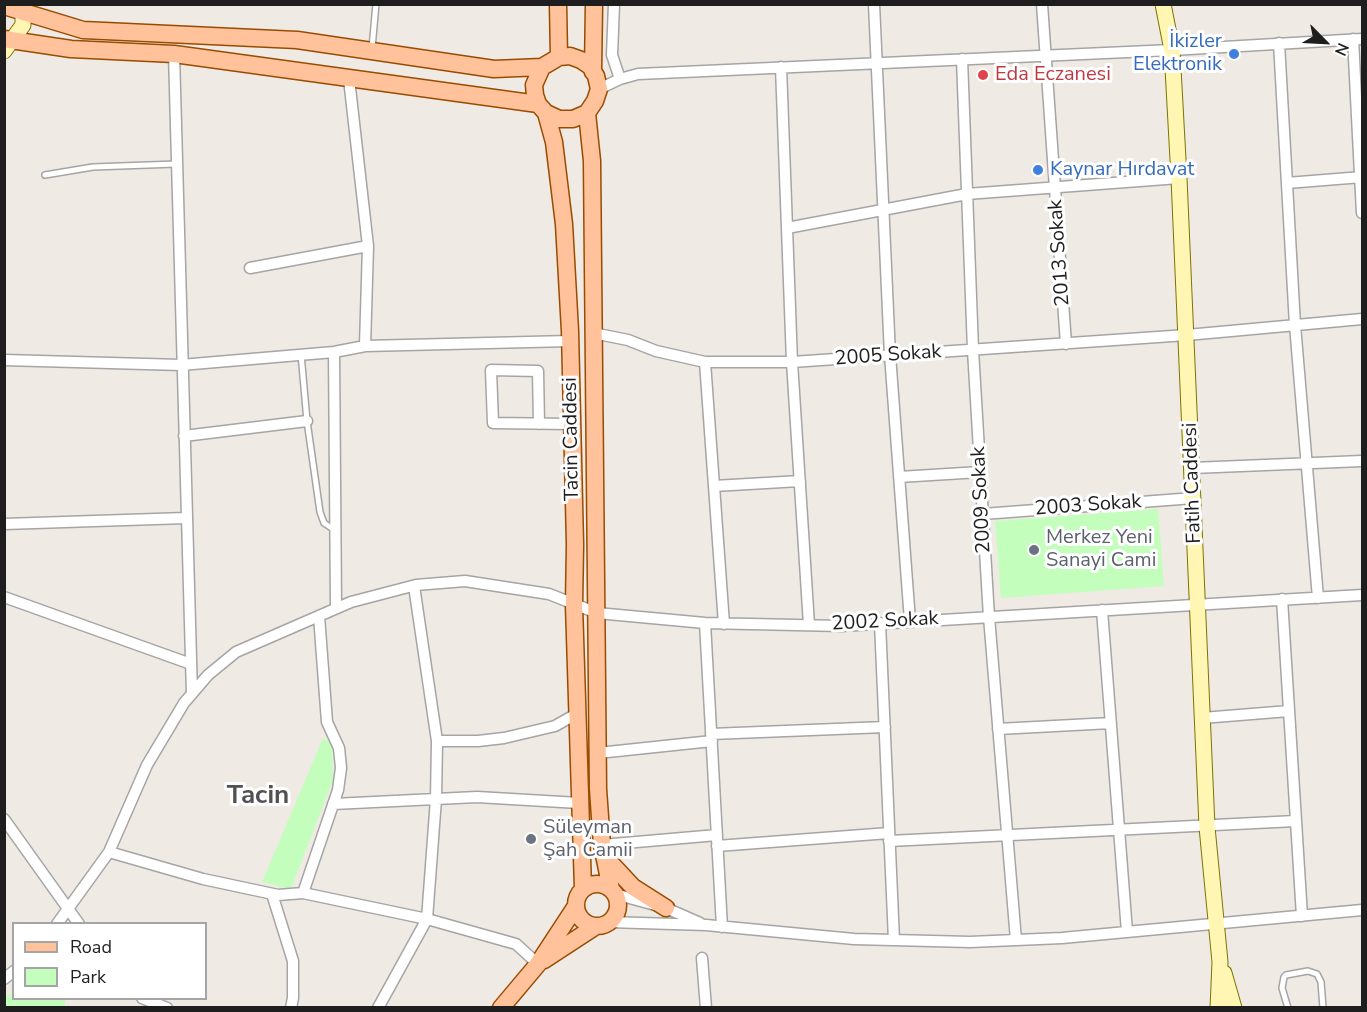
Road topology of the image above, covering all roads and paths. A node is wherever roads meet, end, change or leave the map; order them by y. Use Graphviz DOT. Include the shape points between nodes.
graph roads {
  1 [pos="375,4"];
  2 [pos="558,4"];
  3 [pos="594,4"];
  4 [pos="614,4"];
  5 [pos="874,4"];
  6 [pos="1042,4"];
  7 [pos="1163,4"];
  8 [pos="4,6"];
  9 [pos="22,7"];
  10 [pos="1358,39"];
  11 [pos="7,44"];
  12 [pos="1279,44"];
  13 [pos="1172,50"];
  14 [pos="371,51"];
  15 [pos="174,54"];
  16 [pos="1047,56"];
  17 [pos="559,57"];
  18 [pos="962,59"];
  19 [pos="878,63"];
  20 [pos="542,67"];
  21 [pos="781,67"];
  22 [pos="593,72"];
  23 [pos="620,79"];
  24 [pos="349,80"];
  25 [pos="598,88"];
  26 [pos="542,109"];
  27 [pos="587,113"];
  28 [pos="176,164"];
  29 [pos="45,176"];
  30 [pos="1362,177"];
  31 [pos="1179,178"];
  32 [pos="1287,183"];
  33 [pos="1055,187"];
  34 [pos="967,194"];
  35 [pos="884,210"];
  36 [pos="1362,213"];
  37 [pos="787,228"];
  38 [pos="368,246"];
  39 [pos="250,268"];
  40 [pos="1362,319"];
  41 [pos="1295,325"];
  42 [pos="593,333"];
  43 [pos="1187,335"];
  44 [pos="570,341"];
  45 [pos="1066,344"];
  46 [pos="365,346"];
  47 [pos="973,350"];
  48 [pos="334,352"];
  49 [pos="301,354"];
  50 [pos="890,356"];
  51 [pos="4,360"];
  52 [pos="705,362"];
  53 [pos="792,362"];
  54 [pos="182,365"];
  55 [pos="307,421"];
  56 [pos="539,424"];
  57 [pos="572,424"];
  58 [pos="184,436"];
  59 [pos="1362,461"];
  60 [pos="1306,464"];
  61 [pos="1192,468"];
  62 [pos="980,472"];
  63 [pos="899,477"];
  64 [pos="800,481"];
  65 [pos="714,486"];
  66 [pos="1194,498"];
  67 [pos="983,514"];
  68 [pos="186,518"];
  69 [pos="4,524"];
  70 [pos="335,528"];
  71 [pos="414,586"];
  72 [pos="1362,595"];
  73 [pos="4,597"];
  74 [pos="1318,598"];
  75 [pos="1282,599"];
  76 [pos="1198,604"];
  77 [pos="573,605"];
  78 [pos="336,608"];
  79 [pos="1102,610"];
  80 [pos="597,613"];
  81 [pos="319,616"];
  82 [pos="989,617"];
  83 [pos="910,621"];
  84 [pos="705,623"];
  85 [pos="880,623"];
  86 [pos="724,624"];
  87 [pos="809,625"];
  88 [pos="191,664"];
  89 [pos="192,694"];
  90 [pos="1290,711"];
  91 [pos="578,713"];
  92 [pos="1202,718"];
  93 [pos="1111,723"];
  94 [pos="885,728"];
  95 [pos="998,729"];
  96 [pos="711,738"];
  97 [pos="437,741"];
  98 [pos="598,753"];
  99 [pos="436,799"];
  100 [pos="579,803"];
  101 [pos="333,804"];
  102 [pos="4,819"];
  103 [pos="1296,821"];
  104 [pos="1207,827"];
  105 [pos="1119,831"];
  106 [pos="1007,835"];
  107 [pos="889,837"];
  108 [pos="717,840"];
  109 [pos="602,850"];
  110 [pos="109,852"];
  111 [pos="583,890"];
  112 [pos="613,892"];
  113 [pos="303,893"];
  114 [pos="272,894"];
  115 [pos="576,906"];
  116 [pos="666,908"];
  117 [pos="68,909"];
  118 [pos="1362,910"];
  119 [pos="1302,916"];
  120 [pos="427,920"];
  121 [pos="58,922"];
  122 [pos="78,922"];
  123 [pos="602,924"];
  124 [pos="1216,924"];
  125 [pos="706,925"];
  126 [pos="722,927"];
  127 [pos="1127,932"];
  128 [pos="894,940"];
  129 [pos="1016,940"];
  130 [pos="702,958"];
  131 [pos="1220,962"];
  132 [pos="538,964"];
  133 [pos="145,1000"];
  134 [pos="167,1008"];
  135 [pos="291,1008"];
  136 [pos="378,1008"];
  137 [pos="501,1008"];
  138 [pos="706,1008"];
  139 [pos="1218,1008"];
  140 [pos="1234,1008"];
  141 [pos="1288,1008"];
  142 [pos="1323,1008"];
  1 -- 14 [label="lane"];
  2 -- 17 [label="main road"];
  3 -- 22 [label="main road"];
  4 -- 23 [label="street" via="612,55"];
  5 -- 19 [label="street"];
  6 -- 16 [label="street, 2013 Sokak"];
  7 -- 13 [label="street, Fatih Caddesi"];
  8 -- 9 [label="main road"];
  9 -- 11 [label="street" via="22,25"];
  9 -- 14 [label="main road" via="83,30 297,40"];
  10 -- 12 [label="street"];
  10 -- 30 [label="street"];
  11 -- 15 [label="main road"];
  12 -- 13 [label="street"];
  12 -- 32 [label="street"];
  13 -- 16 [label="street"];
  13 -- 31 [label="street, Fatih Caddesi"];
  14 -- 20 [label="main road" via="494,69"];
  15 -- 24 [label="main road"];
  15 -- 28 [label="street"];
  16 -- 18 [label="street"];
  16 -- 33 [label="street, 2013 Sokak"];
  17 -- 20 [label="main road"];
  17 -- 22 [label="main road" via="581,60"];
  18 -- 19 [label="street"];
  18 -- 34 [label="street, 2009 Sokak"];
  19 -- 21 [label="street"];
  19 -- 35 [label="street"];
  20 -- 26 [label="main road, Tacin Caddesi" via="534,85"];
  21 -- 23 [label="street" via="638,74"];
  21 -- 37 [label="street"];
  22 -- 25 [label="main road"];
  23 -- 25 [label="street"];
  24 -- 26 [label="main road"];
  24 -- 38 [label="street"];
  25 -- 27 [label="main road" via="596,101"];
  26 -- 27 [label="main road" via="559,119"];
  26 -- 44 [label="main road, Tacin Caddesi" via="554,142 564,224"];
  27 -- 42 [label="main road, Tacin Caddesi" via="592,161"];
  28 -- 29 [label="lane" via="93,167"];
  28 -- 54 [label="street"];
  30 -- 32 [label="street"];
  30 -- 36 [label="street"];
  31 -- 33 [label="street"];
  31 -- 43 [label="street, Fatih Caddesi"];
  32 -- 41 [label="street"];
  33 -- 34 [label="street"];
  33 -- 45 [label="street, 2013 Sokak"];
  34 -- 35 [label="street"];
  34 -- 47 [label="street, 2009 Sokak"];
  35 -- 37 [label="street"];
  35 -- 50 [label="street"];
  37 -- 53 [label="street"];
  38 -- 39 [label="street"];
  38 -- 46 [label="street"];
  40 -- 41 [label="street, 2005 Sokak"];
  41 -- 43 [label="street, 2005 Sokak"];
  41 -- 60 [label="street"];
  42 -- 52 [label="street, 2005 Sokak"];
  42 -- 80 [label="main road, Tacin Caddesi"];
  43 -- 45 [label="street, 2005 Sokak"];
  43 -- 61 [label="street, Fatih Caddesi"];
  44 -- 46 [label="street"];
  44 -- 57 [label="main road, Tacin Caddesi"];
  45 -- 47 [label="street, 2005 Sokak"];
  46 -- 48 [label="street"];
  47 -- 50 [label="street, 2005 Sokak"];
  47 -- 62 [label="street, 2009 Sokak"];
  48 -- 49 [label="street"];
  48 -- 70 [label="street"];
  49 -- 54 [label="street"];
  49 -- 55 [label="lane"];
  50 -- 53 [label="street, 2005 Sokak"];
  50 -- 63 [label="street"];
  51 -- 54 [label="street"];
  52 -- 53 [label="street, 2005 Sokak"];
  52 -- 65 [label="street"];
  53 -- 64 [label="street"];
  54 -- 58 [label="street"];
  55 -- 58 [label="street"];
  55 -- 70 [label="lane" via="320,512 324,523"];
  56 -- 56 [label="street" via="493,423 491,370 538,371"];
  56 -- 57 [label="street"];
  57 -- 77 [label="main road, Tacin Caddesi"];
  58 -- 68 [label="street"];
  59 -- 60 [label="street"];
  60 -- 61 [label="street"];
  60 -- 74 [label="street"];
  61 -- 66 [label="street, Fatih Caddesi"];
  62 -- 63 [label="street"];
  62 -- 67 [label="street, 2009 Sokak"];
  63 -- 83 [label="street"];
  64 -- 65 [label="street"];
  64 -- 87 [label="street"];
  65 -- 86 [label="street"];
  66 -- 67 [label="street, 2003 Sokak"];
  66 -- 76 [label="street, Fatih Caddesi"];
  67 -- 82 [label="street, 2009 Sokak"];
  68 -- 69 [label="street"];
  68 -- 88 [label="street"];
  70 -- 78 [label="street"];
  71 -- 77 [label="street, 2002 Sokak" via="465,581 549,594"];
  71 -- 78 [label="street, 2002 Sokak"];
  71 -- 97 [label="street"];
  72 -- 74 [label="street, 2002 Sokak"];
  73 -- 88 [label="street"];
  74 -- 75 [label="street, 2002 Sokak"];
  75 -- 76 [label="street, 2002 Sokak"];
  75 -- 90 [label="street"];
  76 -- 79 [label="street, 2002 Sokak"];
  76 -- 92 [label="street, Fatih Caddesi"];
  77 -- 80 [label="street, 2002 Sokak"];
  77 -- 91 [label="main road, Tacin Caddesi"];
  78 -- 81 [label="street, 2002 Sokak"];
  79 -- 82 [label="street, 2002 Sokak"];
  79 -- 93 [label="street"];
  80 -- 84 [label="street, 2002 Sokak"];
  80 -- 98 [label="main road, Tacin Caddesi"];
  81 -- 89 [label="street, 2002 Sokak" via="236,652"];
  81 -- 101 [label="street" via="327,722 339,748 341,768"];
  82 -- 83 [label="street, 2002 Sokak"];
  82 -- 95 [label="street, 2009 Sokak"];
  83 -- 85 [label="street, 2002 Sokak"];
  84 -- 86 [label="street, 2002 Sokak"];
  84 -- 96 [label="street"];
  85 -- 87 [label="street, 2002 Sokak"];
  85 -- 94 [label="street"];
  86 -- 87 [label="street, 2002 Sokak"];
  88 -- 89 [label="street"];
  89 -- 110 [label="street, 2002 Sokak" via="147,765"];
  90 -- 92 [label="street"];
  90 -- 103 [label="street"];
  91 -- 97 [label="street" via="555,726 504,738"];
  91 -- 100 [label="main road, Tacin Caddesi"];
  92 -- 104 [label="street, Fatih Caddesi"];
  93 -- 95 [label="street"];
  93 -- 105 [label="street"];
  94 -- 96 [label="street"];
  94 -- 107 [label="street"];
  95 -- 106 [label="street, 2009 Sokak"];
  96 -- 98 [label="street"];
  96 -- 108 [label="street"];
  97 -- 99 [label="street"];
  98 -- 109 [label="main road, Tacin Caddesi"];
  99 -- 100 [label="street" via="477,797"];
  99 -- 101 [label="street"];
  99 -- 120 [label="street"];
  100 -- 111 [label="main road, Tacin Caddesi"];
  101 -- 113 [label="street"];
  102 -- 117 [label="street"];
  103 -- 104 [label="street"];
  103 -- 119 [label="street"];
  104 -- 105 [label="street"];
  104 -- 124 [label="street, Fatih Caddesi"];
  105 -- 106 [label="street"];
  105 -- 127 [label="street"];
  106 -- 107 [label="street"];
  106 -- 129 [label="street, 2009 Sokak"];
  107 -- 108 [label="street"];
  107 -- 128 [label="street"];
  108 -- 109 [label="street"];
  108 -- 126 [label="street"];
  109 -- 112 [label="main road, Tacin Caddesi"];
  109 -- 116 [label="main road" via="633,887"];
  110 -- 114 [label="street"];
  110 -- 117 [label="street, 2002 Sokak"];
  111 -- 112 [label="main road" via="594,884"];
  111 -- 115 [label="main road"];
  112 -- 116 [label="street"];
  112 -- 123 [label="main road" via="618,906 613,918"];
  113 -- 114 [label="street"];
  113 -- 120 [label="street"];
  114 -- 135 [label="street" via="293,961"];
  115 -- 123 [label="main road" via="580,918 590,925"];
  115 -- 132 [label="main road"];
  116 -- 125 [label="street"];
  117 -- 121 [label="street, 2002 Sokak"];
  117 -- 122 [label="street"];
  118 -- 119 [label="street"];
  119 -- 124 [label="street"];
  120 -- 132 [label="street" via="516,944"];
  120 -- 136 [label="street"];
  123 -- 125 [label="street"];
  123 -- 132 [label="main road"];
  124 -- 127 [label="street"];
  124 -- 131 [label="street, Fatih Caddesi"];
  125 -- 126 [label="street"];
  126 -- 128 [label="street"];
  127 -- 129 [label="street"];
  128 -- 129 [label="street"];
  130 -- 138 [label="street"];
  131 -- 139 [label="street"];
  131 -- 140 [label="street"];
  132 -- 137 [label="main road"];
  133 -- 134 [label="street"];
  141 -- 142 [label="lane" via="1282,988 1284,977 1308,971 1317,974 1321,982"];
}
